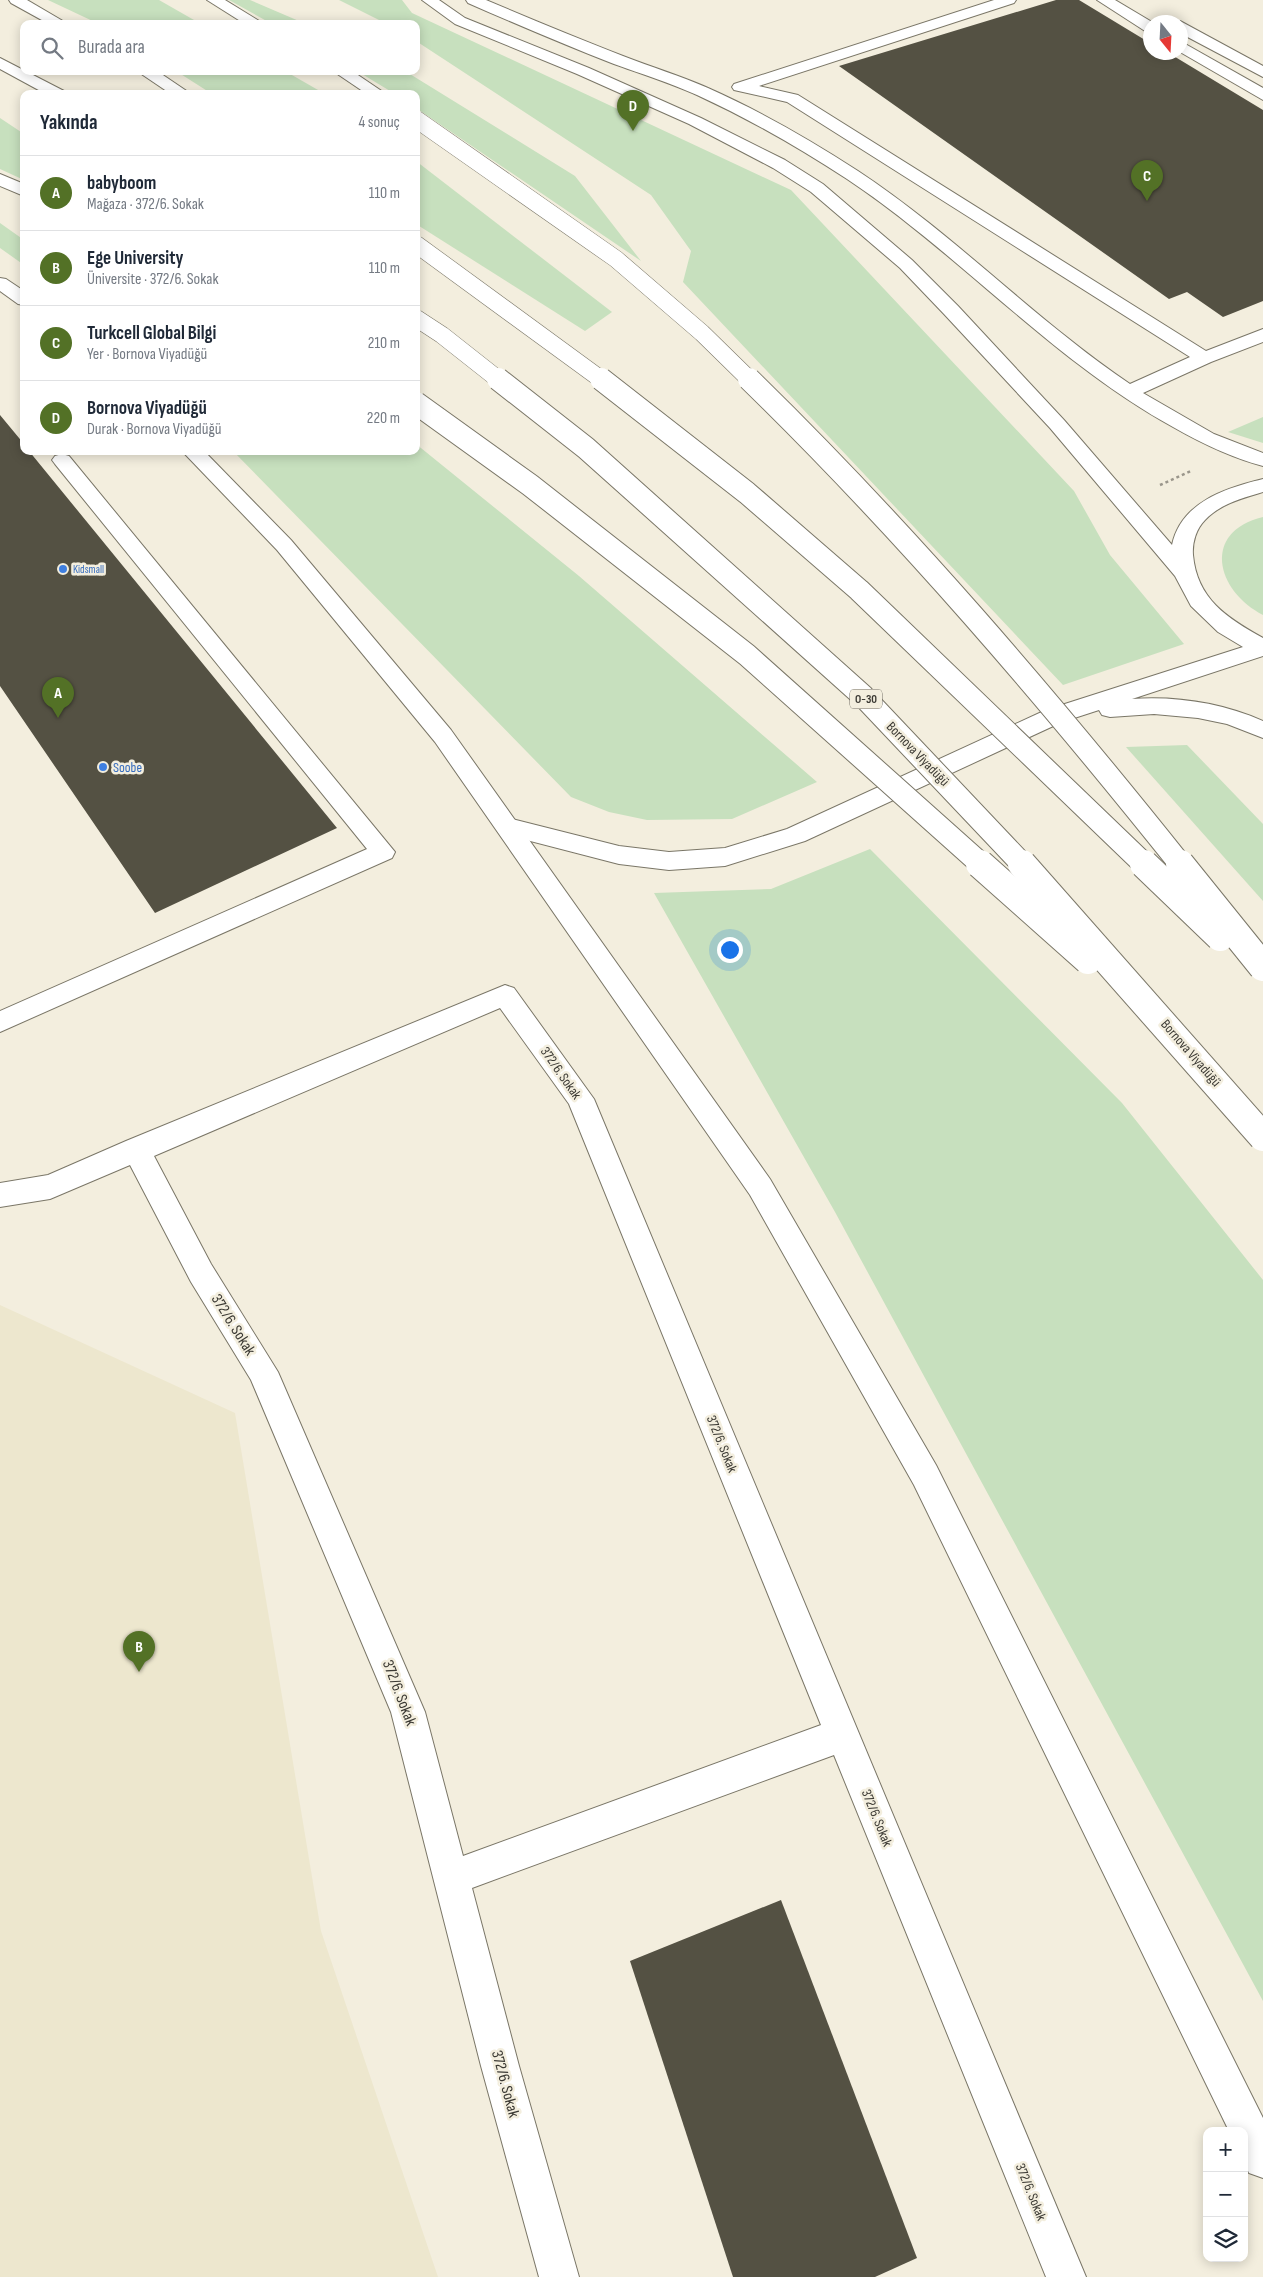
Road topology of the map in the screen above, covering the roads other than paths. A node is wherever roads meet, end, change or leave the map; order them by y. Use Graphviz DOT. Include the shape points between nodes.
graph roads {
  1 [pos="16,0"];
  2 [pos="214,0"];
  3 [pos="429,0"];
  4 [pos="473,0"];
  5 [pos="1009,0"];
  6 [pos="1104,0"];
  7 [pos="54,20"];
  8 [pos="251,20"];
  9 [pos="1143,24"];
  10 [pos="1188,30"];
  11 [pos="1188,51"];
  12 [pos="0,63"];
  13 [pos="1263,72"];
  14 [pos="20,74"];
  15 [pos="22,75"];
  16 [pos="152,75"];
  17 [pos="347,75"];
  18 [pos="740,87"];
  19 [pos="51,90"];
  20 [pos="176,90"];
  21 [pos="372,90"];
  22 [pos="1263,95"];
  23 [pos="712,96"];
  24 [pos="420,122"];
  25 [pos="0,179"];
  26 [pos="20,189"];
  27 [pos="420,247"];
  28 [pos="0,283"];
  29 [pos="20,297"];
  30 [pos="0,304"];
  31 [pos="20,314"];
  32 [pos="420,321"];
  33 [pos="1263,335"];
  34 [pos="1204,358"];
  35 [pos="1129,392"];
  36 [pos="420,406"];
  37 [pos="196,455"];
  38 [pos="62,460"];
  39 [pos="1263,460"];
  40 [pos="1263,485"];
  41 [pos="1184,573"];
  42 [pos="1263,648"];
  43 [pos="1054,716"];
  44 [pos="1263,730"];
  45 [pos="508,827"];
  46 [pos="1263,967"];
  47 [pos="1263,978"];
  48 [pos="0,1022"];
  49 [pos="1188,1050"];
  50 [pos="1263,1137"];
  51 [pos="136,1149"];
  52 [pos="0,1195"];
  53 [pos="842,1735"];
  54 [pos="451,1878"];
  55 [pos="1263,2159"];
  56 [pos="559,2277"];
  57 [pos="1065,2277"];
  1 -- 7 [label="main road"];
  2 -- 8 [label="main road"];
  3 -- 41 [label="main road" via="460,21 695,121 779,164 817,188 906,264 951,310 1056,424"];
  4 -- 23 [label="main road"];
  5 -- 18 [label="main road"];
  6 -- 9 [label="main road"];
  10 -- 13 [label="main road"];
  11 -- 22 [label="main road"];
  12 -- 14 [label="main road"];
  15 -- 19 [label="main road"];
  16 -- 20 [label="main road"];
  17 -- 21 [label="main road"];
  18 -- 23 [label="main road"];
  18 -- 34 [label="main road" via="792,98"];
  23 -- 35 [label="main road" via="797,139 872,188 1101,375"];
  24 -- 46 [label="main road, bridge" via="616,259 702,333 794,423 946,585 1110,777"];
  25 -- 26 [label="main road"];
  27 -- 47 [label="main road, bridge" via="634,403 836,571"];
  28 -- 29 [label="main road"];
  30 -- 31 [label="main road"];
  32 -- 49 [label="main road, Bornova Viyadüğü / O-30, bridge" via="586,448 863,696 1007,847"];
  33 -- 34 [label="main road"];
  34 -- 35 [label="main road"];
  35 -- 39 [label="main road" via="1202,437"];
  36 -- 49 [label="main road, bridge" via="530,485 747,655"];
  37 -- 45 [label="main road" via="290,552 444,736"];
  38 -- 48 [label="main road" via="383,852"];
  40 -- 41 [label="main road" via="1225,497 1196,516 1182,543"];
  41 -- 42 [label="main road" via="1199,601 1226,627"];
  42 -- 43 [label="main road"];
  43 -- 44 [label="main road" via="1130,706 1170,707 1228,716"];
  43 -- 45 [label="main road" via="796,835 725,857 670,861 619,856"];
  45 -- 55 [label="main road" via="760,1187 925,1475"];
  49 -- 50 [label="main road, Bornova Viyadüğü / O-30, bridge"];
  51 -- 52 [label="main road, 372/6. Sokak" via="50,1187"];
  51 -- 53 [label="main road, 372/6. Sokak" via="504,995 580,1099"];
  51 -- 54 [label="main road, 372/6. Sokak" via="201,1273 263,1372 408,1712"];
  53 -- 54 [label="main road"];
  53 -- 57 [label="main road, 372/6. Sokak"];
  54 -- 56 [label="main road, 372/6. Sokak"];
}
